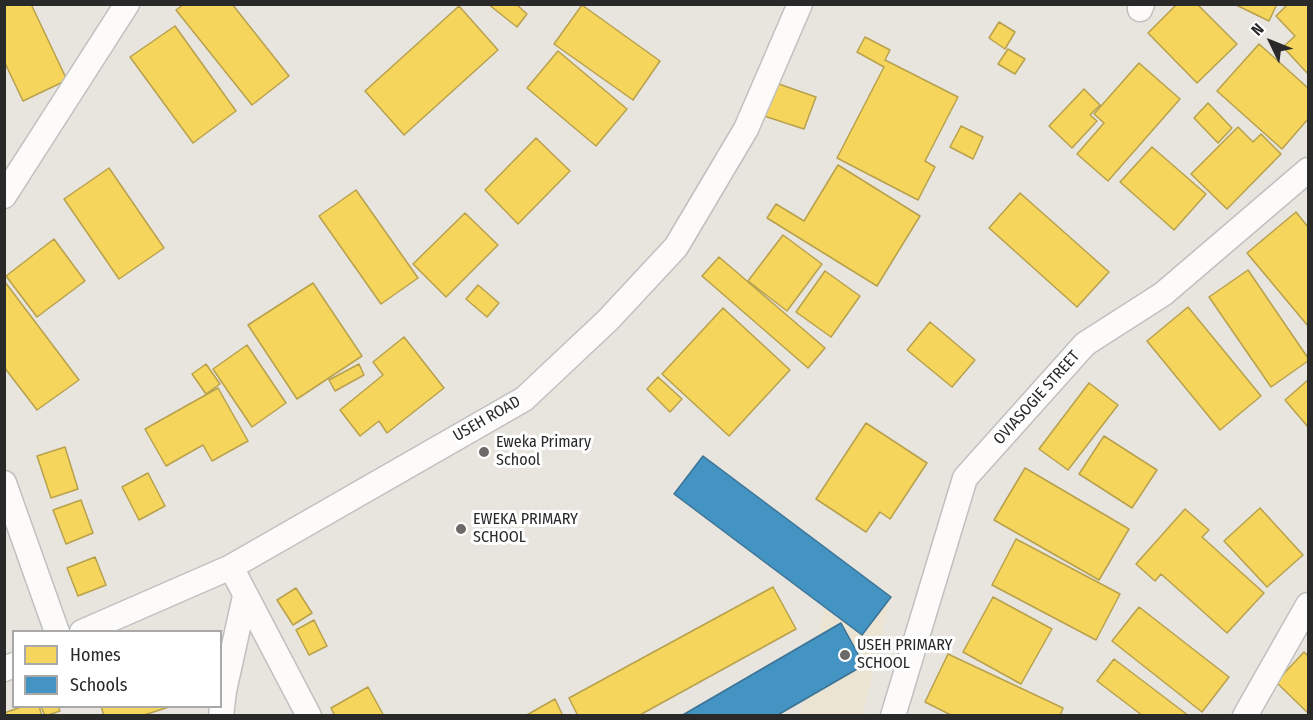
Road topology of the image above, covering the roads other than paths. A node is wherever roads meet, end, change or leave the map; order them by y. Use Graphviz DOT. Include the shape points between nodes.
graph roads {
  1 [pos="128,4"];
  2 [pos="800,4"];
  3 [pos="1308,170"];
  4 [pos="4,196"];
  5 [pos="4,483"];
  6 [pos="231,567"];
  7 [pos="244,596"];
  8 [pos="1308,605"];
  9 [pos="56,630"];
  10 [pos="87,630"];
  11 [pos="222,708"];
  12 [pos="309,716"];
  13 [pos="893,716"];
  14 [pos="1245,716"];
  1 -- 4 [label="street"];
  2 -- 6 [label="street, USEH ROAD" via="746,129 676,247 608,320 524,399"];
  3 -- 13 [label="street, OVIASOGIE STREET" via="1163,294 1085,344 965,478"];
  5 -- 9 [label="street"];
  6 -- 7 [label="street"];
  6 -- 10 [label="street, USEH ROAD"];
  7 -- 11 [label="street"];
  7 -- 12 [label="street"];
  8 -- 14 [label="street"];
}
